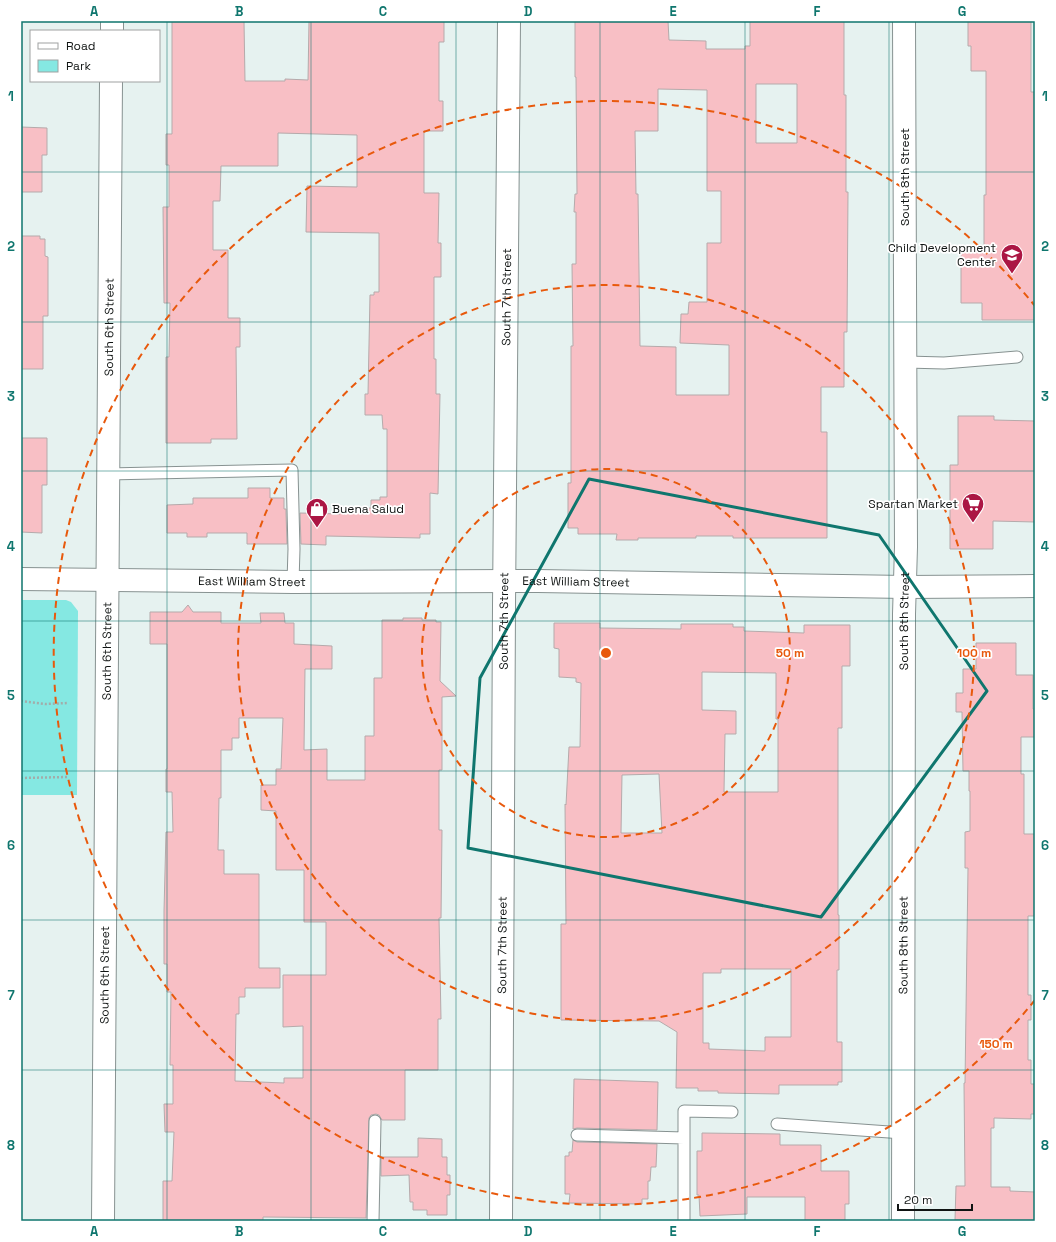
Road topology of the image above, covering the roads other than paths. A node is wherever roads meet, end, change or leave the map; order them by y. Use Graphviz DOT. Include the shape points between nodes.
graph roads {
  1 [pos="509,21"];
  2 [pos="904,21"];
  3 [pos="111,82"];
  4 [pos="1017,357"];
  5 [pos="906,362"];
  6 [pos="108,474"];
  7 [pos="21,579"];
  8 [pos="107,580"];
  9 [pos="504,581"];
  10 [pos="293,582"];
  11 [pos="1035,586"];
  12 [pos="906,587"];
  13 [pos="732,1112"];
  14 [pos="376,1121"];
  15 [pos="777,1124"];
  16 [pos="903,1133"];
  17 [pos="577,1135"];
  18 [pos="684,1138"];
  19 [pos="103,1221"];
  20 [pos="373,1221"];
  21 [pos="501,1221"];
  22 [pos="684,1221"];
  23 [pos="903,1221"];
  1 -- 9 [label="street, South 7th Street"];
  2 -- 5 [label="street, South 8th Street"];
  3 -- 6 [label="street, South 6th Street"];
  4 -- 5 [label="lane"];
  5 -- 12 [label="street, South 8th Street"];
  6 -- 8 [label="street, South 6th Street"];
  6 -- 10 [label="lane" via="292,470"];
  7 -- 8 [label="street, East William Street"];
  8 -- 10 [label="street, East William Street"];
  8 -- 19 [label="street, South 6th Street"];
  9 -- 10 [label="street, East William Street"];
  9 -- 12 [label="street, East William Street"];
  9 -- 21 [label="street, South 7th Street"];
  11 -- 12 [label="street, East William Street"];
  12 -- 16 [label="street, South 8th Street"];
  13 -- 18 [label="lane" via="684,1111"];
  14 -- 20 [label="lane"];
  15 -- 16 [label="lane"];
  16 -- 23 [label="street, South 8th Street"];
  17 -- 18 [label="lane"];
  18 -- 22 [label="lane"];
}
